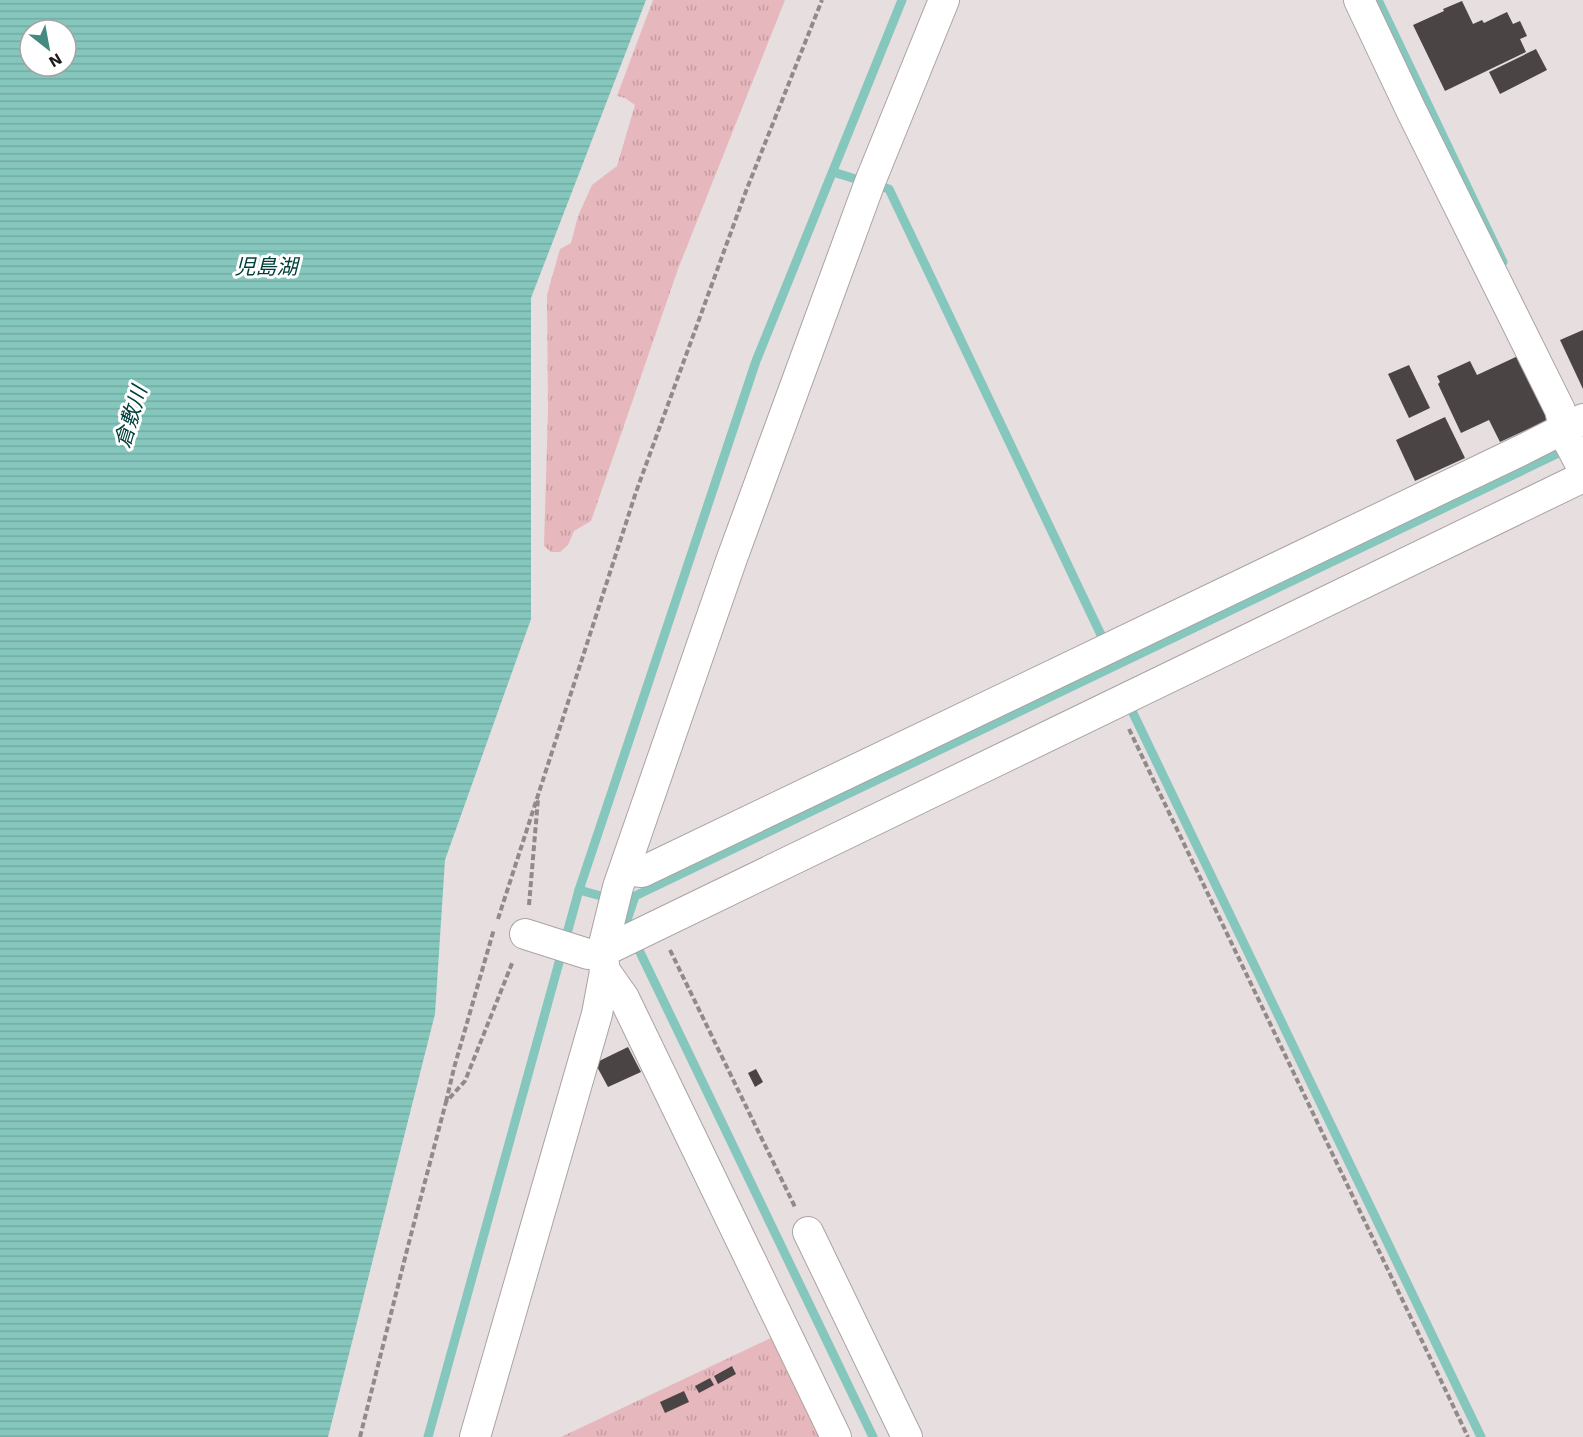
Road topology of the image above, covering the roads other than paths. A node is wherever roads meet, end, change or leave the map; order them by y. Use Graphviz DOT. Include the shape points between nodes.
graph roads {
  1 [pos="944,0"];
  2 [pos="1359,0"];
  3 [pos="1575,444"];
  4 [pos="618,889"];
  5 [pos="533,937"];
  6 [pos="620,946"];
  7 [pos="808,1232"];
  8 [pos="475,1437"];
  9 [pos="836,1437"];
  10 [pos="907,1437"];
  1 -- 4 [label="street" via="870,182 731,561"];
  2 -- 3 [label="street"];
  3 -- 4 [label="street" via="1524,449 642,872"];
  3 -- 6 [label="street" via="1117,703"];
  4 -- 6 [label="street"];
  5 -- 6 [label="street"];
  6 -- 8 [label="street"];
  6 -- 9 [label="street" via="624,998"];
  7 -- 10 [label="street"];
}
